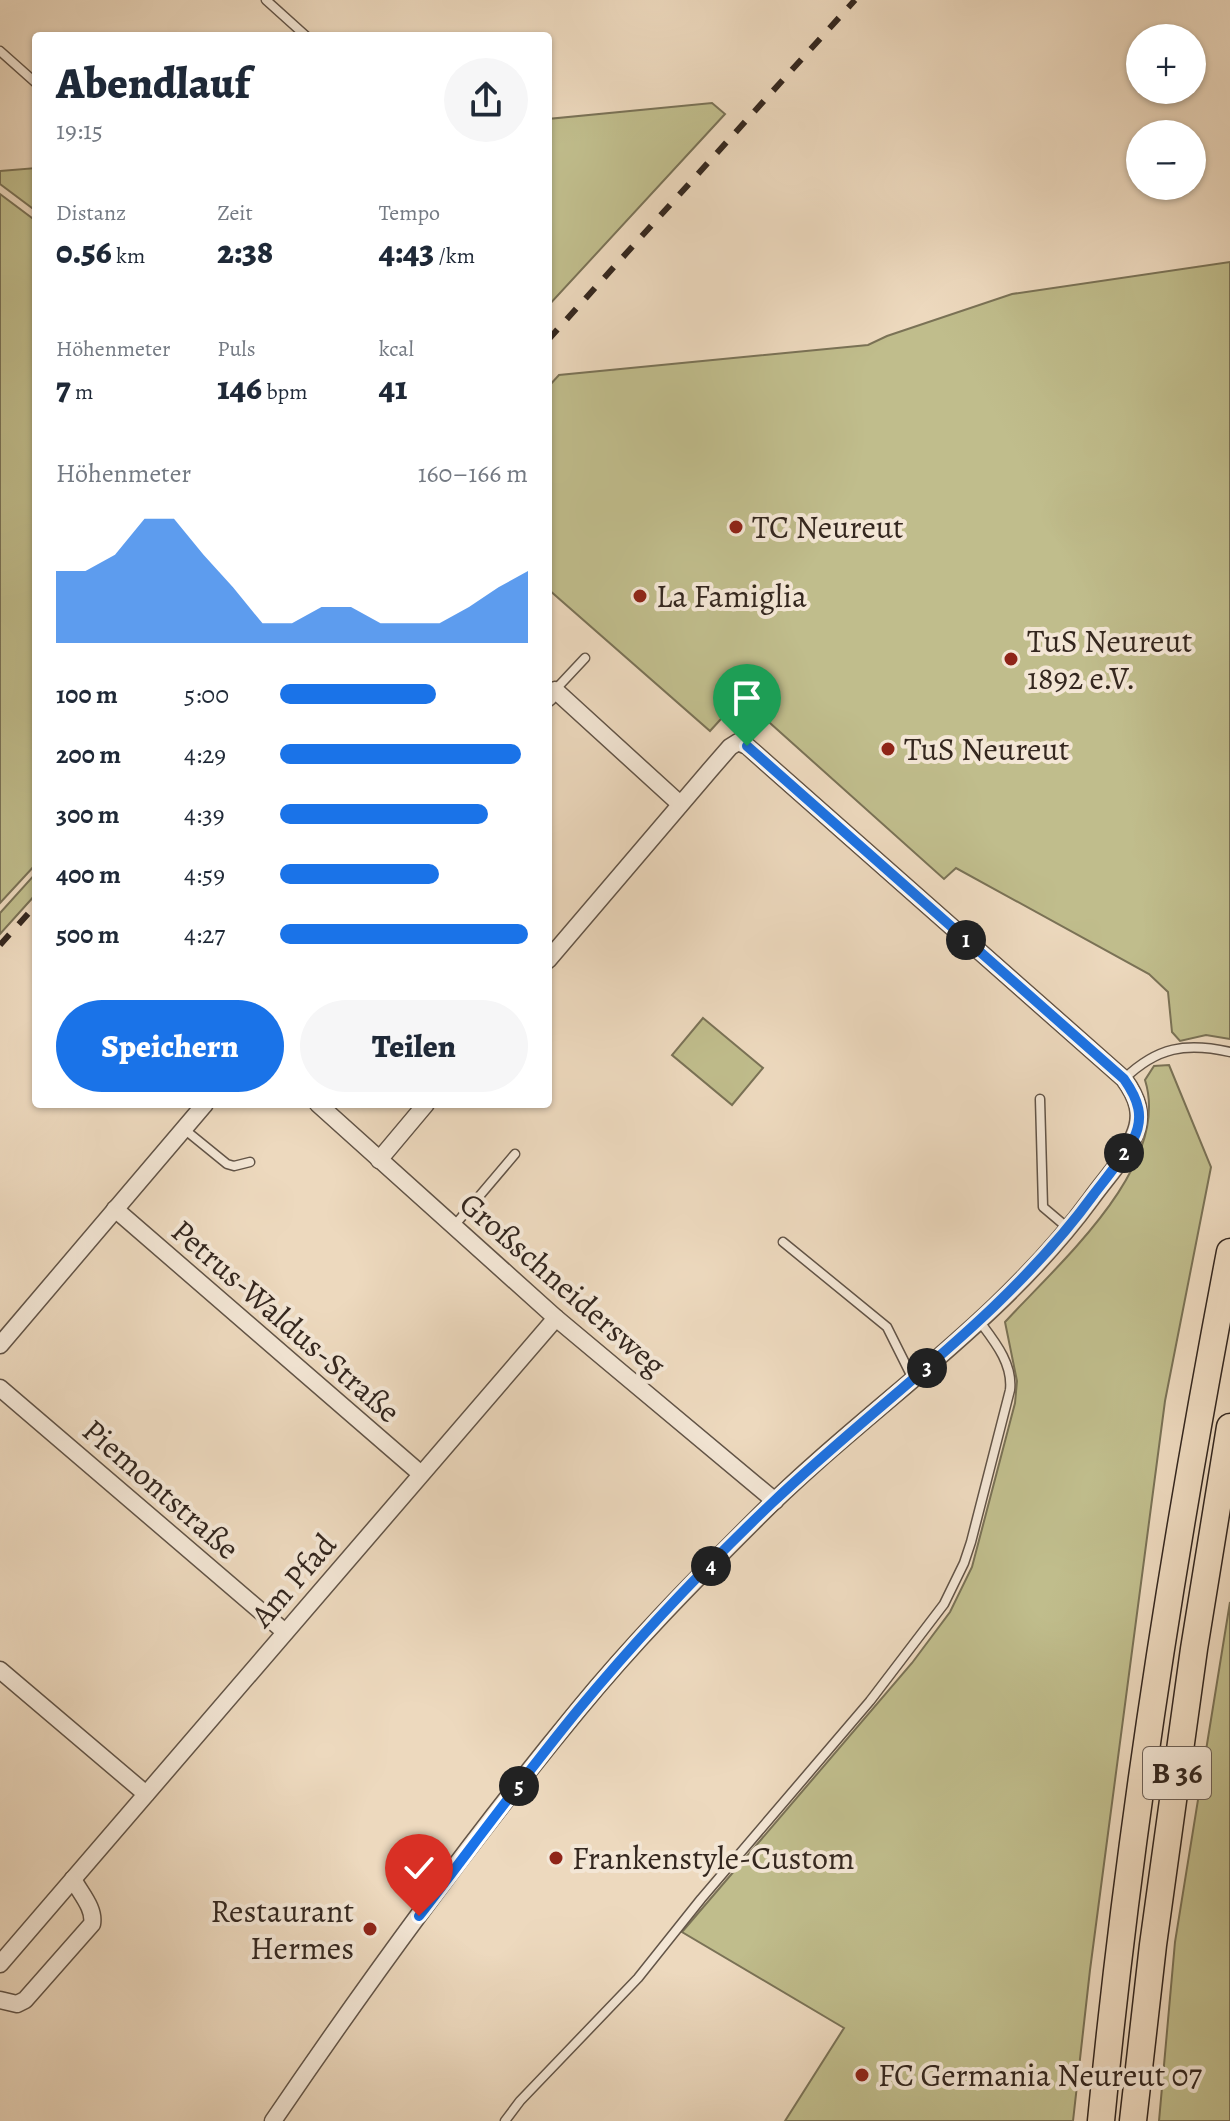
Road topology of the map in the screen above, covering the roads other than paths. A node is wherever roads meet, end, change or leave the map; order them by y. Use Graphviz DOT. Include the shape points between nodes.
graph roads {
  1 [pos="266,0"];
  2 [pos="302,32"];
  3 [pos="0,51"];
  4 [pos="32,79"];
  5 [pos="585,658"];
  6 [pos="552,693"];
  7 [pos="552,695"];
  8 [pos="680,804"];
  9 [pos="552,955"];
  10 [pos="1230,1052"];
  11 [pos="1124,1079"];
  12 [pos="1040,1099"];
  13 [pos="202,1108"];
  14 [pos="322,1108"];
  15 [pos="423,1108"];
  16 [pos="184,1129"];
  17 [pos="515,1154"];
  18 [pos="379,1160"];
  19 [pos="250,1162"];
  20 [pos="115,1209"];
  21 [pos="454,1226"];
  22 [pos="1069,1229"];
  23 [pos="783,1242"];
  24 [pos="1230,1252"];
  25 [pos="556,1318"];
  26 [pos="980,1322"];
  27 [pos="0,1345"];
  28 [pos="913,1380"];
  29 [pos="0,1388"];
  30 [pos="1230,1427"];
  31 [pos="421,1474"];
  32 [pos="775,1501"];
  33 [pos="285,1632"];
  34 [pos="0,1670"];
  35 [pos="146,1794"];
  36 [pos="73,1879"];
  37 [pos="0,1964"];
  38 [pos="0,2000"];
  39 [pos="273,2121"];
  40 [pos="505,2121"];
  41 [pos="1101,2121"];
  42 [pos="1133,2121"];
  1 -- 2 [label="lane"];
  3 -- 4 [label="lane"];
  5 -- 6 [label="lane"];
  7 -- 8 [label="street"];
  8 -- 9 [label="street"];
  8 -- 11 [label="street" via="730,747 738,742 747,746"];
  10 -- 11 [label="lane" via="1165,1050"];
  11 -- 22 [label="street" via="1137,1100 1138,1125"];
  12 -- 22 [label="lane" via="1043,1207"];
  13 -- 16 [label="street"];
  14 -- 18 [label="street, Großschneidersweg"];
  15 -- 18 [label="street"];
  16 -- 19 [label="lane" via="227,1164"];
  16 -- 20 [label="street"];
  17 -- 21 [label="lane"];
  18 -- 21 [label="street, Großschneidersweg"];
  20 -- 27 [label="street"];
  20 -- 31 [label="street, Petrus-Waldus-Straße"];
  21 -- 25 [label="street, Großschneidersweg"];
  22 -- 26 [label="street"];
  23 -- 28 [label="lane" via="887,1327"];
  24 -- 41 [label="highway, B 36" via="1160,1660"];
  25 -- 31 [label="street, Am Pfad"];
  25 -- 32 [label="street, Großschneidersweg"];
  26 -- 28 [label="street"];
  26 -- 40 [label="lane" via="1007,1364 1010,1390 968,1553 944,1604 870,1701 638,1978"];
  28 -- 32 [label="street"];
  29 -- 33 [label="street, Piemontstraße"];
  30 -- 42 [label="highway, B 36" via="1189,1680"];
  31 -- 33 [label="street, Am Pfad"];
  32 -- 39 [label="street" via="579,1709 419,1916"];
  33 -- 35 [label="street, Am Pfad"];
  34 -- 35 [label="street"];
  35 -- 36 [label="street, Am Pfad"];
  36 -- 37 [label="street, Am Pfad"];
  36 -- 38 [label="street" via="93,1915 92,1924 25,2000"];
}
